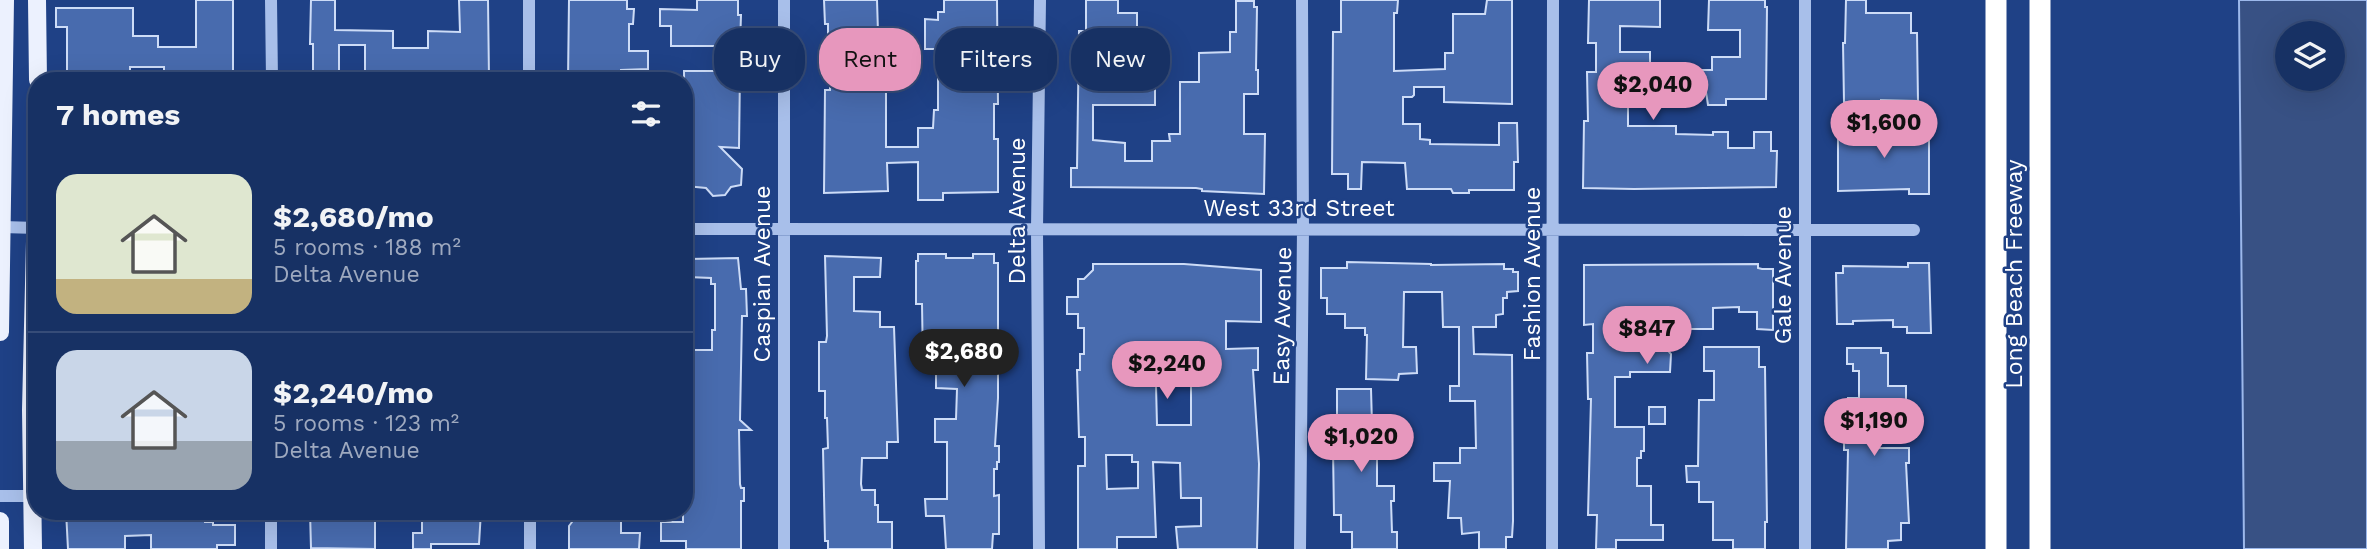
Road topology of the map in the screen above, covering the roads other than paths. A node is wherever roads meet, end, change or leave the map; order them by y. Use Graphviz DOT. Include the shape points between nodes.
graph roads {
  1 [pos="5,0"];
  2 [pos="37,0"];
  3 [pos="271,0"];
  4 [pos="528,0"];
  5 [pos="784,0"];
  6 [pos="1040,0"];
  7 [pos="1302,0"];
  8 [pos="1553,0"];
  9 [pos="1805,0"];
  10 [pos="1996,0"];
  11 [pos="2040,0"];
  12 [pos="38,72"];
  13 [pos="272,72"];
  14 [pos="529,72"];
  15 [pos="2,228"];
  16 [pos="28,228"];
  17 [pos="693,229"];
  18 [pos="783,229"];
  19 [pos="1037,229"];
  20 [pos="1303,229"];
  21 [pos="1553,230"];
  22 [pos="1804,230"];
  23 [pos="1914,230"];
  24 [pos="0,332"];
  25 [pos="0,496"];
  26 [pos="28,496"];
  27 [pos="33,520"];
  28 [pos="271,520"];
  29 [pos="530,520"];
  30 [pos="0,521"];
  31 [pos="1,549"];
  32 [pos="33,549"];
  33 [pos="271,549"];
  34 [pos="530,549"];
  35 [pos="784,549"];
  36 [pos="1039,549"];
  37 [pos="1300,549"];
  38 [pos="1552,549"];
  39 [pos="1805,549"];
  40 [pos="1996,549"];
  41 [pos="2040,549"];
  1 -- 15 [label="main road"];
  2 -- 12 [label="main road"];
  3 -- 13 [label="street"];
  4 -- 14 [label="street"];
  5 -- 18 [label="street, Caspian Avenue"];
  6 -- 19 [label="street, Delta Avenue"];
  7 -- 20 [label="street, Easy Avenue"];
  8 -- 21 [label="street, Fashion Avenue"];
  9 -- 22 [label="street, Gale Avenue"];
  10 -- 40 [label="highway, Long Beach Freeway"];
  11 -- 41 [label="highway, Long Beach Freeway"];
  15 -- 16 [label="street"];
  15 -- 24 [label="main road"];
  17 -- 18 [label="street, West 33rd Street"];
  18 -- 19 [label="street, West 33rd Street"];
  18 -- 35 [label="street, Caspian Avenue"];
  19 -- 20 [label="street, West 33rd Street"];
  19 -- 36 [label="street, Delta Avenue"];
  20 -- 21 [label="street, West 33rd Street"];
  20 -- 37 [label="street, Easy Avenue"];
  21 -- 22 [label="street, West 33rd Street"];
  21 -- 38 [label="street, Fashion Avenue"];
  22 -- 23 [label="street, West 33rd Street"];
  22 -- 39 [label="street, Gale Avenue"];
  25 -- 26 [label="street"];
  27 -- 32 [label="main road"];
  28 -- 33 [label="street"];
  29 -- 34 [label="street"];
  30 -- 31 [label="main road"];
}
